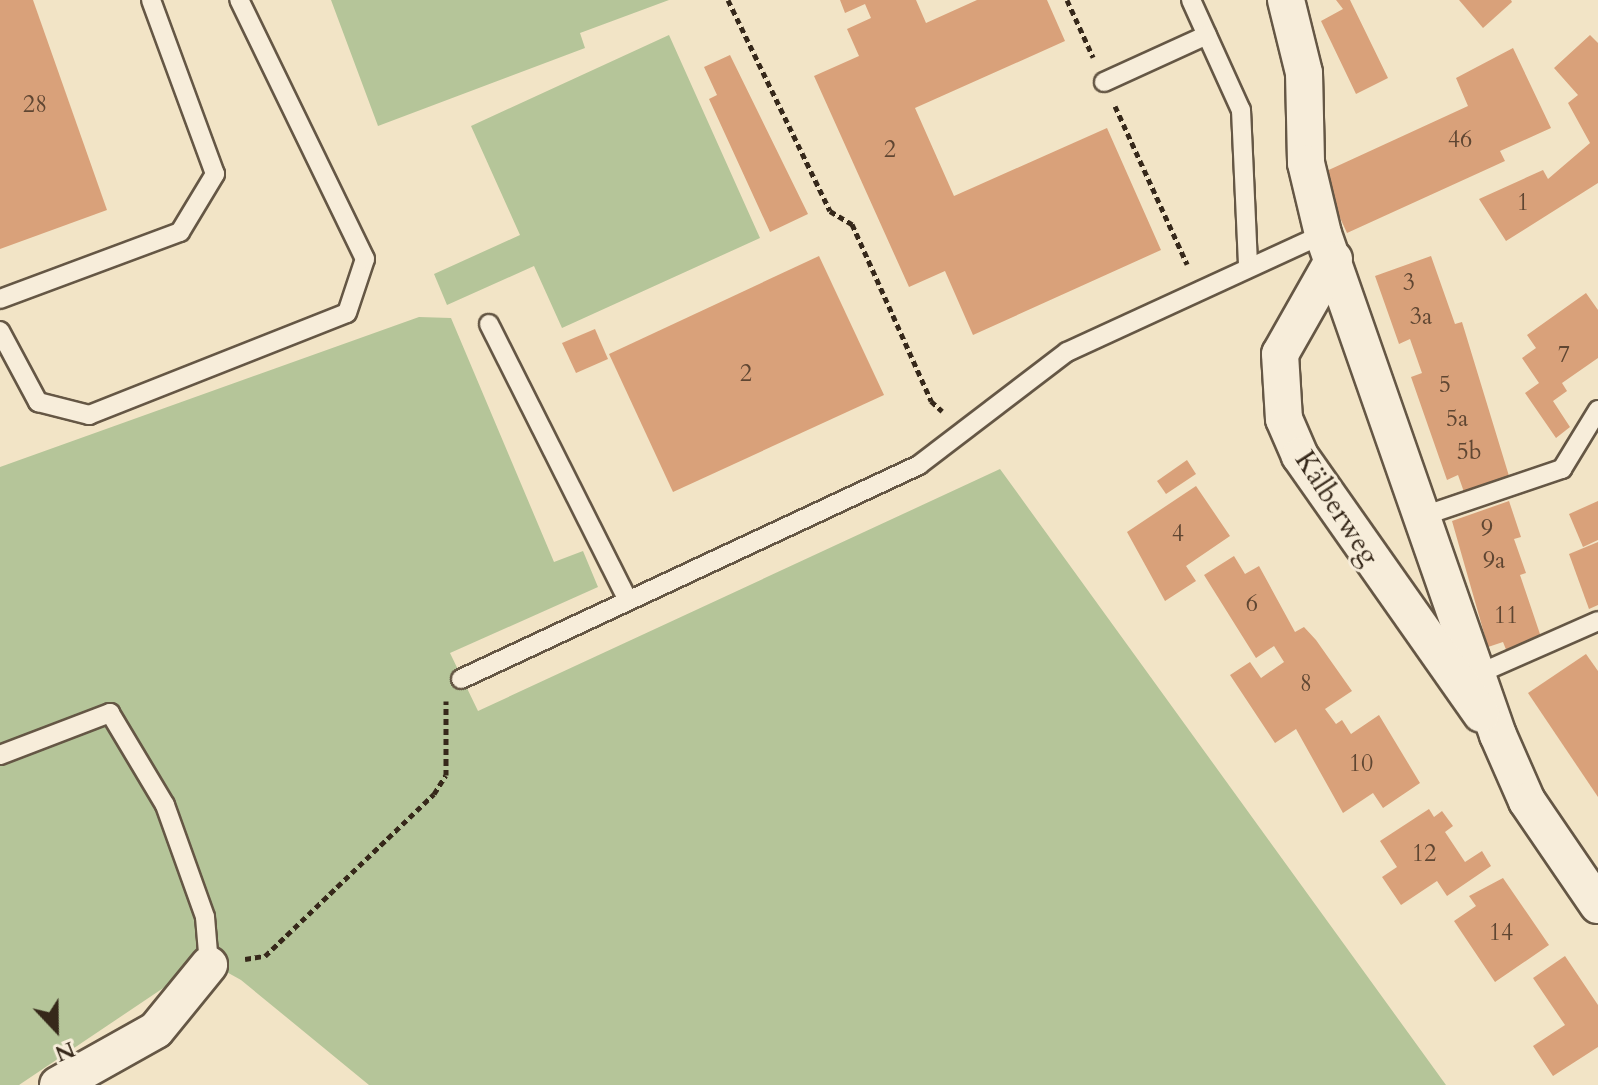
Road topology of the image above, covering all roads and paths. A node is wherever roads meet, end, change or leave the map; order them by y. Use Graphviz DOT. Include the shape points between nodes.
graph roads {
  1 [pos="151,0"];
  2 [pos="239,0"];
  3 [pos="728,0"];
  4 [pos="1067,0"];
  5 [pos="1191,0"];
  6 [pos="1286,0"];
  7 [pos="1207,35"];
  8 [pos="1104,82"];
  9 [pos="1328,246"];
  10 [pos="1248,267"];
  11 [pos="1199,291"];
  12 [pos="0,299"];
  13 [pos="489,324"];
  14 [pos="0,331"];
  15 [pos="1598,410"];
  16 [pos="964,430"];
  17 [pos="1426,515"];
  18 [pos="628,600"];
  19 [pos="1598,621"];
  20 [pos="1478,674"];
  21 [pos="461,679"];
  22 [pos="1498,735"];
  23 [pos="0,755"];
  24 [pos="1598,905"];
  25 [pos="209,965"];
  26 [pos="58,1085"];
  1 -- 12 [label="lane" via="215,174 180,232"];
  2 -- 14 [label="lane" via="365,259 347,313 89,415 38,402"];
  3 -- 16 [label="path" via="830,211 852,224 931,401"];
  4 -- 8 [label="path"];
  5 -- 7 [label="lane"];
  6 -- 9 [label="street, Kälberweg" via="1304,73 1306,163"];
  7 -- 8 [label="lane"];
  7 -- 10 [label="lane" via="1241,110"];
  8 -- 11 [label="path"];
  9 -- 10 [label="lane"];
  9 -- 17 [label="street, Kälberweg"];
  9 -- 22 [label="street, Kälberweg" via="1280,354 1284,419 1300,456"];
  10 -- 11 [label="lane"];
  11 -- 16 [label="lane" via="1067,352"];
  13 -- 18 [label="lane"];
  15 -- 17 [label="lane" via="1562,469"];
  16 -- 18 [label="lane" via="919,465"];
  17 -- 20 [label="street, Kälberweg"];
  18 -- 21 [label="lane"];
  19 -- 20 [label="lane"];
  20 -- 22 [label="street, Kälberweg"];
  21 -- 25 [label="path" via="446,695 446,775 434,794 265,956"];
  22 -- 24 [label="street, Kälberweg" via="1527,801"];
  23 -- 25 [label="lane" via="110,713 165,805 205,917"];
  25 -- 26 [label="street" via="156,1030"];
}
